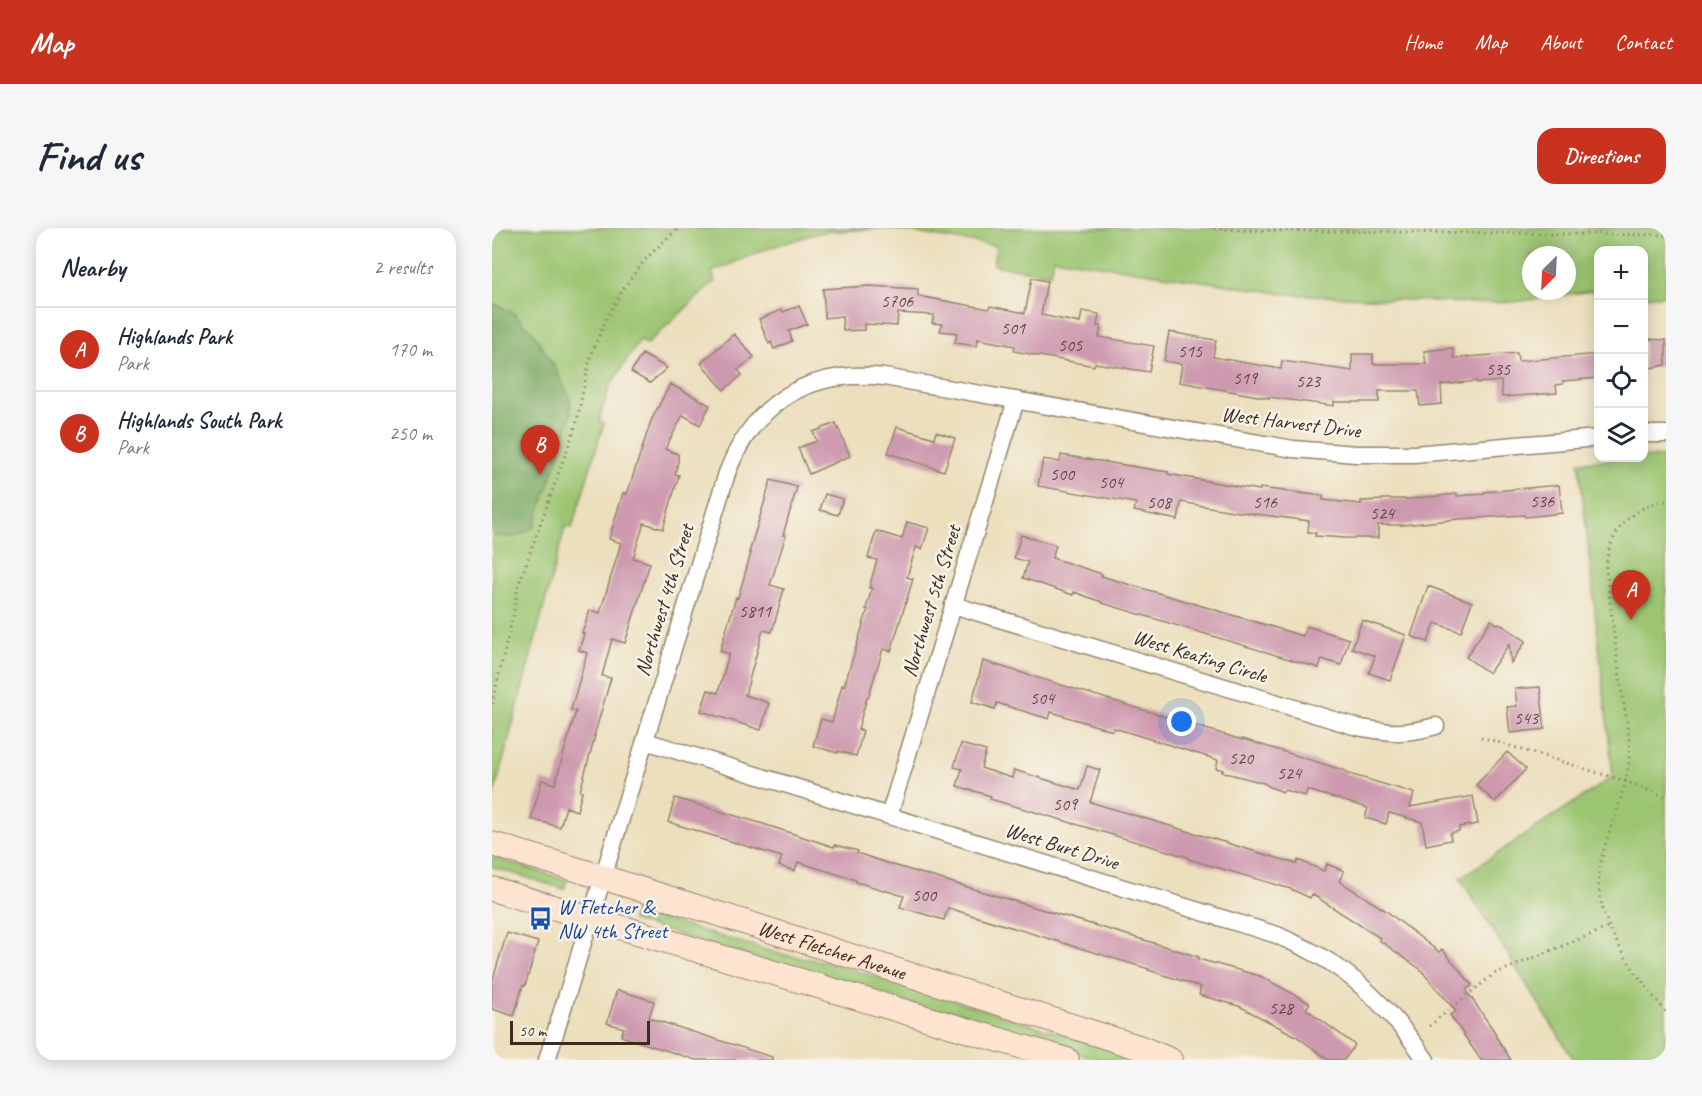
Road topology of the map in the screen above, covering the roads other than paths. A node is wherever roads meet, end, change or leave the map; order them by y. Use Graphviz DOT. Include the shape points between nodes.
graph roads {
  1 [pos="1016,400"];
  2 [pos="1648,434"];
  3 [pos="1666,434"];
  4 [pos="1594,438"];
  5 [pos="953,604"];
  6 [pos="1436,726"];
  7 [pos="645,741"];
  8 [pos="889,816"];
  9 [pos="492,844"];
  10 [pos="602,877"];
  11 [pos="492,889"];
  12 [pos="590,918"];
  13 [pos="547,1060"];
  14 [pos="1067,1060"];
  15 [pos="1170,1060"];
  16 [pos="1426,1060"];
  1 -- 4 [label="street, West Harvest Drive" via="1293,449 1356,454 1414,454"];
  1 -- 5 [label="street, Northwest 5th Street"];
  1 -- 7 [label="street, Northwest 4th Street" via="884,377 843,376 799,389 758,419 744,437 727,473"];
  2 -- 3 [label="street"];
  5 -- 6 [label="street, West Keating Circle" via="1357,727 1391,733"];
  5 -- 8 [label="street, Northwest 5th Street"];
  7 -- 8 [label="street, West Burt Drive"];
  7 -- 10 [label="street, Northwest 4th Street"];
  8 -- 16 [label="street, West Burt Drive" via="1277,935 1338,967 1365,989 1406,1031"];
  9 -- 10 [label="main road, West Fletcher Avenue"];
  10 -- 12 [label="street, Northwest 4th Street"];
  10 -- 15 [label="main road, West Fletcher Avenue"];
  11 -- 12 [label="main road, West Fletcher Avenue"];
  12 -- 13 [label="street, Northwest 4th Street"];
  12 -- 14 [label="main road, West Fletcher Avenue"];
}
